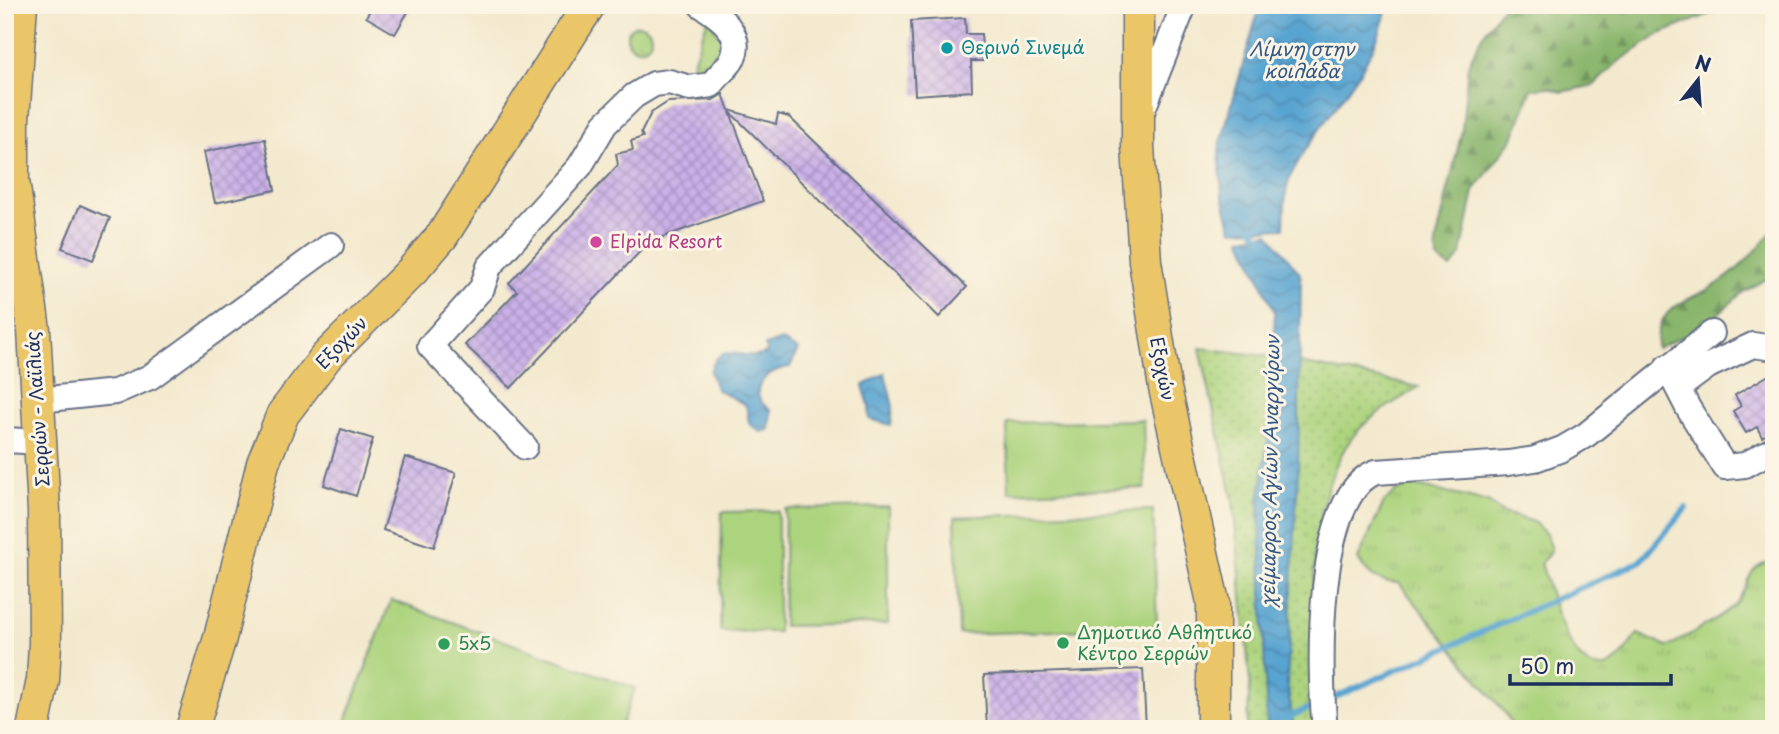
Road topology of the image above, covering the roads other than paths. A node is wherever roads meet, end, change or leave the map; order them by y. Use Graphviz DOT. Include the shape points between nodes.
graph roads {
  1 [pos="21,5"];
  2 [pos="589,5"];
  3 [pos="701,5"];
  4 [pos="1138,5"];
  5 [pos="1184,5"];
  6 [pos="1137,125"];
  7 [pos="331,245"];
  8 [pos="1712,333"];
  9 [pos="1774,348"];
  10 [pos="1673,377"];
  11 [pos="39,400"];
  12 [pos="5,440"];
  13 [pos="42,442"];
  14 [pos="525,447"];
  15 [pos="1774,449"];
  16 [pos="33,729"];
  17 [pos="192,729"];
  18 [pos="1213,729"];
  19 [pos="1325,729"];
  1 -- 11 [label="main road, Σερρών - Λαϊλιάς" via="13,170"];
  2 -- 17 [label="main road, Εξοχών" via="442,236 326,357 283,414 262,463 220,638"];
  3 -- 14 [label="street" via="724,20 734,37 733,58 711,85 654,84 634,96 605,124 580,166 489,267 482,288 430,346"];
  4 -- 6 [label="main road, Εξοχών"];
  5 -- 6 [label="street"];
  6 -- 18 [label="main road, Εξοχών" via="1142,227 1157,343 1213,602"];
  7 -- 11 [label="street" via="150,377 115,391"];
  8 -- 10 [label="street"];
  9 -- 10 [label="street" via="1753,345"];
  10 -- 15 [label="street" via="1725,467 1745,465"];
  10 -- 19 [label="street" via="1586,435 1547,455 1508,463 1383,471 1360,481 1339,520 1324,602 1320,650"];
  11 -- 13 [label="main road, Σερρών - Λαϊλιάς"];
  12 -- 13 [label="street"];
  13 -- 16 [label="main road, Σερρών - Λαϊλιάς" via="46,644"];
}
